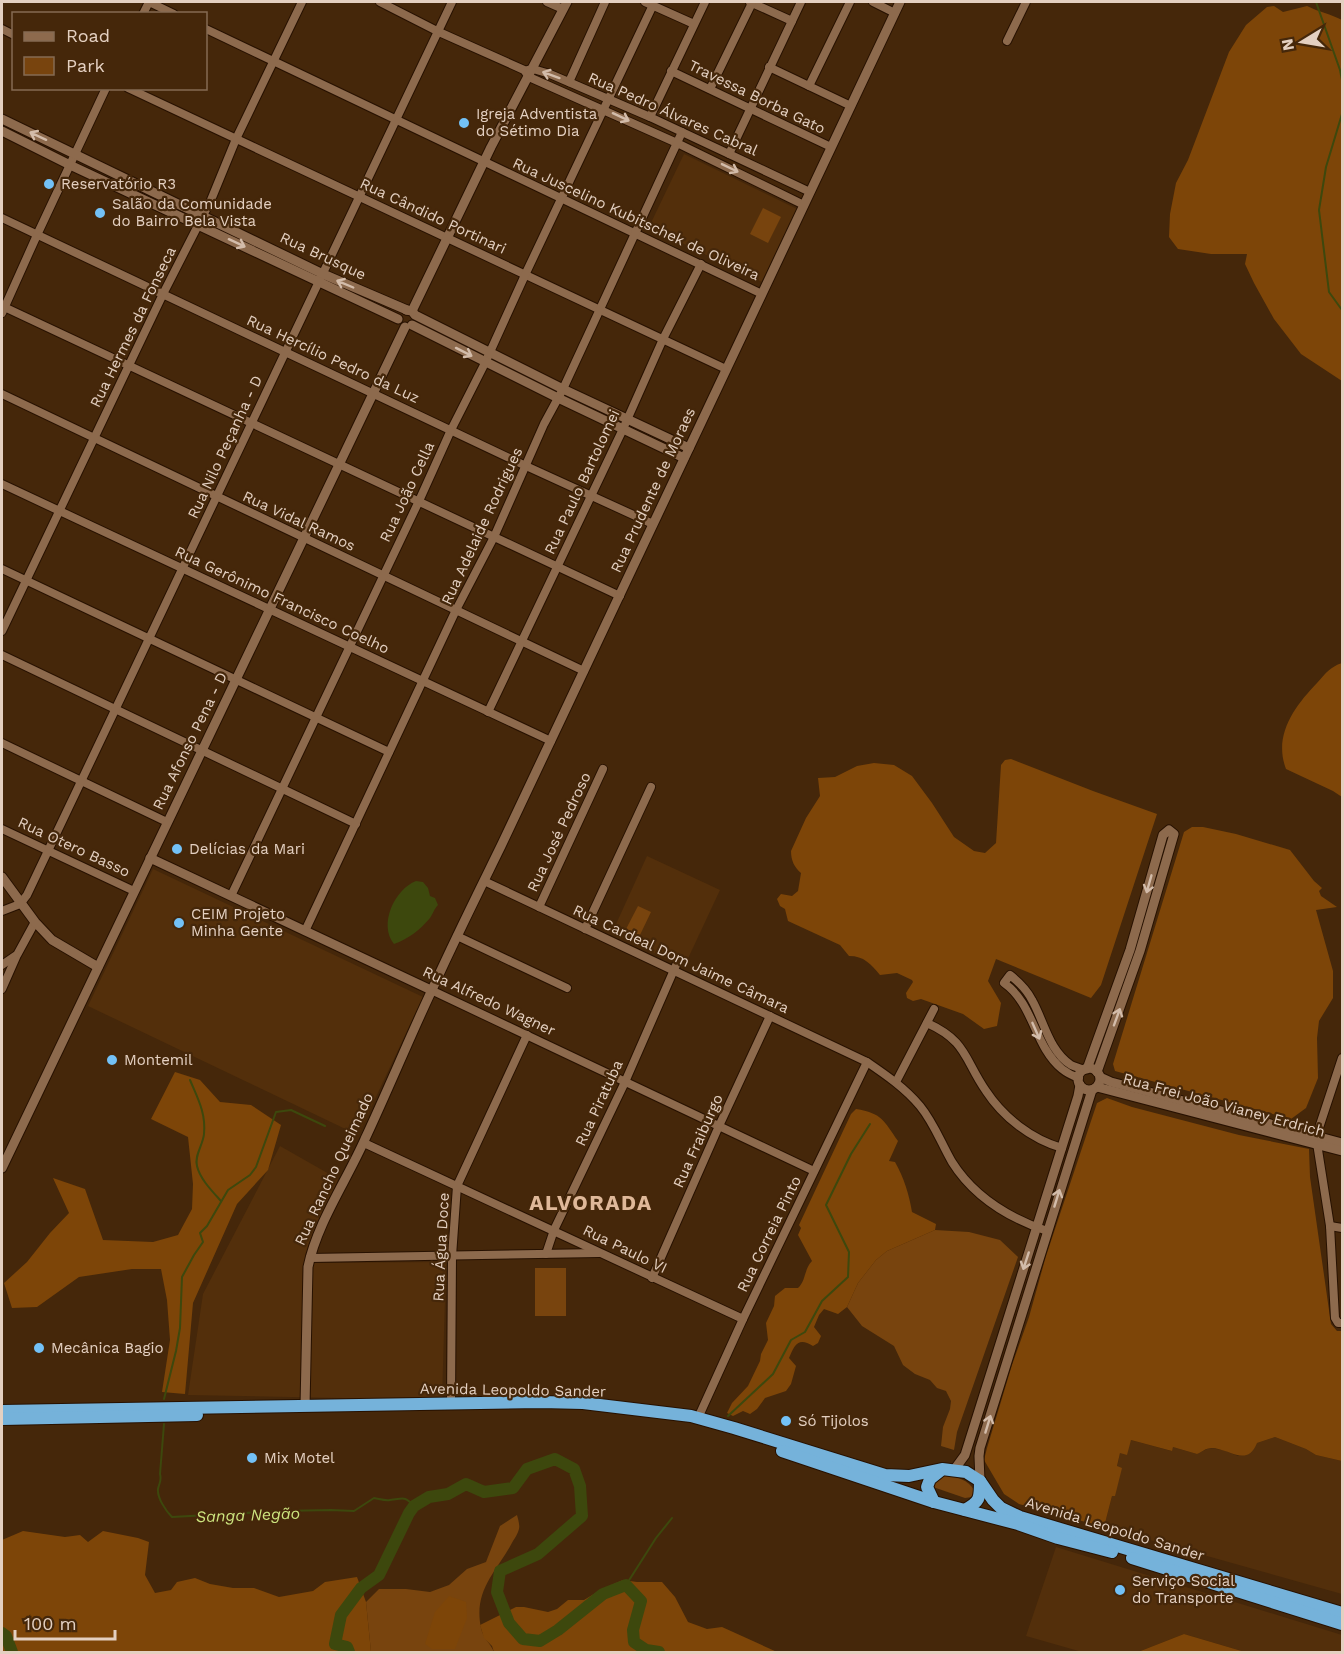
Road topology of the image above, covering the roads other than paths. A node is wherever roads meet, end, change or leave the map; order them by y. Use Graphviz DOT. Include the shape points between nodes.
graph roads {
  1 [pos="149,2"];
  2 [pos="302,2"];
  3 [pos="380,2"];
  4 [pos="452,2"];
  5 [pos="548,2"];
  6 [pos="605,2"];
  7 [pos="705,2"];
  8 [pos="750,2"];
  9 [pos="801,2"];
  10 [pos="850,2"];
  11 [pos="873,2"];
  12 [pos="900,2"];
  13 [pos="1026,2"];
  14 [pos="649,3"];
  15 [pos="565,5"];
  16 [pos="170,12"];
  17 [pos="895,13"];
  18 [pos="792,21"];
  19 [pos="694,24"];
  20 [pos="207,28"];
  21 [pos="439,32"];
  22 [pos="1007,41"];
  23 [pos="274,61"];
  24 [pos="769,67"];
  25 [pos="672,70"];
  26 [pos="529,72"];
  27 [pos="569,82"];
  28 [pos="809,86"];
  29 [pos="710,89"];
  30 [pos="105,90"];
  31 [pos="132,90"];
  32 [pos="608,100"];
  33 [pos="851,106"];
  34 [pos="750,108"];
  35 [pos="603,109"];
  36 [pos="650,117"];
  37 [pos="2,119"];
  38 [pos="396,120"];
  39 [pos="2,131"];
  40 [pos="682,132"];
  41 [pos="236,139"];
  42 [pos="677,143"];
  43 [pos="831,147"];
  44 [pos="75,153"];
  45 [pos="729,154"];
  46 [pos="485,162"];
  47 [pos="70,165"];
  48 [pos="810,192"];
  49 [pos="359,197"];
  50 [pos="561,198"];
  51 [pos="804,204"];
  52 [pos="203,216"];
  53 [pos="2,218"];
  54 [pos="197,225"];
  55 [pos="635,233"];
  56 [pos="36,235"];
  57 [pos="447,238"];
  58 [pos="701,264"];
  59 [pos="525,274"];
  60 [pos="321,278"];
  61 [pos="163,294"];
  62 [pos="762,294"];
  63 [pos="2,309"];
  64 [pos="598,309"];
  65 [pos="411,312"];
  66 [pos="398,319"];
  67 [pos="409,326"];
  68 [pos="663,339"];
  69 [pos="286,352"];
  70 [pos="489,353"];
  71 [pos="485,363"];
  72 [pos="128,366"];
  73 [pos="726,369"];
  74 [pos="563,389"];
  75 [pos="374,393"];
  76 [pos="2,394"];
  77 [pos="558,398"];
  78 [pos="627,419"];
  79 [pos="251,424"];
  80 [pos="623,429"];
  81 [pos="451,430"];
  82 [pos="94,438"];
  83 [pos="689,448"];
  84 [pos="684,458"];
  85 [pos="339,465"];
  86 [pos="526,466"];
  87 [pos="2,484"];
  88 [pos="590,495"];
  89 [pos="217,497"];
  90 [pos="419,501"];
  91 [pos="59,511"];
  92 [pos="653,524"];
  93 [pos="494,537"];
  94 [pos="304,538"];
  95 [pos="557,567"];
  96 [pos="182,568"];
  97 [pos="2,569"];
  98 [pos="382,575"];
  99 [pos="26,580"];
  100 [pos="620,597"];
  101 [pos="269,609"];
  102 [pos="456,610"];
  103 [pos="2,631"];
  104 [pos="149,639"];
  105 [pos="521,641"];
  106 [pos="349,646"];
  107 [pos="2,655"];
  108 [pos="584,671"];
  109 [pos="236,680"];
  110 [pos="423,681"];
  111 [pos="115,709"];
  112 [pos="488,712"];
  113 [pos="315,717"];
  114 [pos="551,741"];
  115 [pos="2,743"];
  116 [pos="202,750"];
  117 [pos="389,752"];
  118 [pos="603,769"];
  119 [pos="81,781"];
  120 [pos="651,787"];
  121 [pos="282,788"];
  122 [pos="167,822"];
  123 [pos="356,824"];
  124 [pos="2,828"];
  125 [pos="48,851"];
  126 [pos="150,858"];
  127 [pos="2,877"];
  128 [pos="484,881"];
  129 [pos="134,891"];
  130 [pos="231,896"];
  131 [pos="20,904"];
  132 [pos="539,907"];
  133 [pos="2,911"];
  134 [pos="34,922"];
  135 [pos="585,929"];
  136 [pos="305,931"];
  137 [pos="457,936"];
  138 [pos="17,954"];
  139 [pos="2,965"];
  140 [pos="98,967"];
  141 [pos="675,967"];
  142 [pos="567,988"];
  143 [pos="2,989"];
  144 [pos="431,990"];
  145 [pos="934,1009"];
  146 [pos="770,1017"];
  147 [pos="927,1023"];
  148 [pos="526,1035"];
  149 [pos="1342,1058"];
  150 [pos="867,1062"];
  151 [pos="1090,1078"];
  152 [pos="625,1082"];
  153 [pos="896,1082"];
  154 [pos="719,1126"];
  155 [pos="1317,1141"];
  156 [pos="364,1143"];
  157 [pos="1342,1143"];
  158 [pos="1062,1148"];
  159 [pos="1342,1151"];
  160 [pos="2,1168"];
  161 [pos="814,1171"];
  162 [pos="457,1186"];
  163 [pos="1330,1226"];
  164 [pos="1037,1227"];
  165 [pos="1342,1228"];
  166 [pos="554,1230"];
  167 [pos="1047,1231"];
  168 [pos="601,1253"];
  169 [pos="546,1254"];
  170 [pos="452,1256"];
  171 [pos="310,1258"];
  172 [pos="652,1278"];
  173 [pos="743,1319"];
  174 [pos="1342,1323"];
  175 [pos="451,1403"];
  176 [pos="304,1406"];
  177 [pos="2,1411"];
  178 [pos="698,1418"];
  179 [pos="2,1419"];
  180 [pos="948,1470"];
  181 [pos="980,1481"];
  182 [pos="934,1502"];
  183 [pos="965,1510"];
  184 [pos="1342,1613"];
  185 [pos="1342,1624"];
  1 -- 16 [label="street"];
  2 -- 23 [label="street, Rua Hermes da Fonseca"];
  3 -- 21 [label="street, Rua Pedro Álvares Cabral"];
  4 -- 21 [label="street, Rua Nilo Peçanha - D"];
  5 -- 15 [label="street"];
  6 -- 27 [label="street"];
  7 -- 19 [label="street"];
  8 -- 18 [label="street"];
  8 -- 29 [label="street"];
  9 -- 18 [label="street"];
  10 -- 28 [label="street"];
  11 -- 17 [label="street"];
  12 -- 17 [label="street, Rua Prudente de Moraes"];
  13 -- 22 [label="street"];
  14 -- 19 [label="street"];
  14 -- 32 [label="street, Rua João Cella"];
  15 -- 26 [label="street"];
  17 -- 33 [label="street, Rua Prudente de Moraes"];
  18 -- 24 [label="street"];
  19 -- 25 [label="street"];
  20 -- 23 [label="street, Rua Juscelino Kubitschek de Oliveira"];
  21 -- 26 [label="street, Rua Pedro Álvares Cabral"];
  21 -- 38 [label="street, Rua Nilo Peçanha - D"];
  23 -- 38 [label="street, Rua Juscelino Kubitschek de Oliveira"];
  23 -- 41 [label="street, Rua Hermes da Fonseca"];
  24 -- 28 [label="street"];
  24 -- 34 [label="street"];
  25 -- 29 [label="street, Travessa Borba Gato"];
  25 -- 36 [label="street"];
  27 -- 26 [label="street, Rua Pedro Álvares Cabral, one-way"];
  26 -- 35 [label="street, Rua Pedro Álvares Cabral"];
  26 -- 46 [label="street"];
  27 -- 32 [label="street, Rua Pedro Álvares Cabral"];
  28 -- 33 [label="street"];
  29 -- 34 [label="street, Travessa Borba Gato"];
  30 -- 44 [label="street"];
  31 -- 41 [label="street, Rua Cândido Portinari"];
  32 -- 35 [label="street, Rua João Cella"];
  32 -- 36 [label="street, Rua Pedro Álvares Cabral"];
  33 -- 43 [label="street, Rua Prudente de Moraes"];
  34 -- 43 [label="street, Travessa Borba Gato"];
  34 -- 45 [label="street"];
  35 -- 42 [label="street, Rua Pedro Álvares Cabral, one-way"];
  35 -- 50 [label="street, Rua João Cella"];
  36 -- 40 [label="street, Rua Pedro Álvares Cabral"];
  44 -- 37 [label="street, Rua Brusque, one-way"];
  38 -- 46 [label="street, Rua Juscelino Kubitschek de Oliveira"];
  38 -- 49 [label="street, Rua Nilo Peçanha - D"];
  39 -- 47 [label="street, Rua Brusque"];
  40 -- 42 [label="street, Rua Adelaide Rodrigues"];
  40 -- 45 [label="street, Rua Pedro Álvares Cabral"];
  41 -- 49 [label="street, Rua Cândido Portinari"];
  41 -- 52 [label="street, Rua Hermes da Fonseca"];
  42 -- 51 [label="street, Rua Pedro Álvares Cabral, one-way"];
  42 -- 55 [label="street, Rua Adelaide Rodrigues"];
  43 -- 48 [label="street, Rua Prudente de Moraes"];
  44 -- 47 [label="street"];
  44 -- 52 [label="street, Rua Brusque"];
  45 -- 48 [label="street, Rua Pedro Álvares Cabral"];
  46 -- 50 [label="street, Rua Juscelino Kubitschek de Oliveira"];
  46 -- 57 [label="street"];
  47 -- 54 [label="street, Rua Brusque"];
  47 -- 56 [label="street"];
  48 -- 51 [label="street, Rua Prudente de Moraes"];
  49 -- 57 [label="street, Rua Cândido Portinari"];
  49 -- 60 [label="street, Rua Nilo Peçanha - D"];
  50 -- 55 [label="street, Rua Juscelino Kubitschek de Oliveira"];
  50 -- 59 [label="street, Rua João Cella"];
  51 -- 62 [label="street, Rua Prudente de Moraes"];
  52 -- 54 [label="street, Rua Hermes da Fonseca"];
  52 -- 60 [label="street, Rua Brusque"];
  53 -- 56 [label="street, Rua Hercílio Pedro da Luz"];
  54 -- 60 [label="street, Rua Brusque, one-way"];
  54 -- 61 [label="street, Rua Hermes da Fonseca"];
  55 -- 58 [label="street, Rua Juscelino Kubitschek de Oliveira"];
  55 -- 64 [label="street, Rua Adelaide Rodrigues"];
  56 -- 61 [label="street, Rua Hercílio Pedro da Luz"];
  56 -- 63 [label="street"];
  57 -- 59 [label="street, Rua Cândido Portinari"];
  57 -- 65 [label="street"];
  58 -- 62 [label="street, Rua Juscelino Kubitschek de Oliveira"];
  58 -- 68 [label="street, Rua Paulo Bartolomei"];
  59 -- 64 [label="street, Rua Cândido Portinari"];
  59 -- 70 [label="street, Rua João Cella"];
  65 -- 60 [label="street, Rua Brusque, one-way"];
  60 -- 66 [label="street, Rua Brusque"];
  60 -- 69 [label="street, Rua Nilo Peçanha - D"];
  61 -- 69 [label="street, Rua Hercílio Pedro da Luz"];
  61 -- 72 [label="street, Rua Hermes da Fonseca"];
  62 -- 73 [label="street, Rua Prudente de Moraes"];
  63 -- 72 [label="street"];
  64 -- 68 [label="street, Rua Cândido Portinari"];
  64 -- 74 [label="street, Rua Adelaide Rodrigues"];
  65 -- 66 [label="street" via="402,312"];
  65 -- 67 [label="street" via="415,321"];
  65 -- 70 [label="street, Rua Brusque"];
  66 -- 67 [label="street" via="400,324"];
  67 -- 71 [label="street, one-way"];
  67 -- 75 [label="street, Rua Afonso Pena - D"];
  68 -- 73 [label="street, Rua Cândido Portinari"];
  68 -- 78 [label="street, Rua Paulo Bartolomei"];
  69 -- 75 [label="street, Rua Hercílio Pedro da Luz"];
  69 -- 79 [label="street, Rua Nilo Peçanha - D"];
  70 -- 71 [label="street, Rua João Cella"];
  70 -- 74 [label="street, Rua Brusque"];
  71 -- 77 [label="street"];
  71 -- 81 [label="street, Rua João Cella"];
  72 -- 79 [label="street"];
  72 -- 82 [label="street, Rua Hermes da Fonseca"];
  73 -- 83 [label="street, Rua Prudente de Moraes"];
  74 -- 77 [label="street, Rua Adelaide Rodrigues"];
  74 -- 78 [label="street, Rua Brusque"];
  75 -- 81 [label="street, Rua Hercílio Pedro da Luz"];
  75 -- 85 [label="street, Rua Afonso Pena - D"];
  76 -- 82 [label="street, Rua Vidal Ramos"];
  77 -- 80 [label="street"];
  77 -- 86 [label="street, Rua Adelaide Rodrigues"];
  78 -- 80 [label="street, Rua Paulo Bartolomei"];
  78 -- 83 [label="street, Rua Brusque"];
  79 -- 85 [label="street"];
  79 -- 89 [label="street, Rua Nilo Peçanha - D"];
  80 -- 84 [label="street"];
  80 -- 88 [label="street, Rua Paulo Bartolomei"];
  81 -- 86 [label="street, Rua Hercílio Pedro da Luz"];
  81 -- 90 [label="street, Rua João Cella"];
  82 -- 89 [label="street, Rua Vidal Ramos"];
  82 -- 91 [label="street, Rua Hermes da Fonseca"];
  83 -- 84 [label="street, Rua Prudente de Moraes"];
  84 -- 92 [label="street, Rua Prudente de Moraes"];
  85 -- 90 [label="street"];
  85 -- 94 [label="street, Rua Afonso Pena - D"];
  86 -- 88 [label="street, Rua Hercílio Pedro da Luz"];
  86 -- 93 [label="street, Rua Adelaide Rodrigues"];
  87 -- 91 [label="street, Rua Gerônimo Francisco Coelho"];
  88 -- 92 [label="street, Rua Hercílio Pedro da Luz"];
  88 -- 95 [label="street, Rua Paulo Bartolomei"];
  89 -- 94 [label="street, Rua Vidal Ramos"];
  89 -- 96 [label="street, Rua Nilo Peçanha - D"];
  90 -- 93 [label="street"];
  90 -- 98 [label="street, Rua João Cella"];
  91 -- 96 [label="street, Rua Gerônimo Francisco Coelho"];
  91 -- 99 [label="street, Rua Hermes da Fonseca"];
  92 -- 100 [label="street, Rua Prudente de Moraes"];
  93 -- 95 [label="street"];
  93 -- 102 [label="street, Rua Adelaide Rodrigues"];
  94 -- 98 [label="street, Rua Vidal Ramos"];
  94 -- 101 [label="street, Rua Afonso Pena - D"];
  95 -- 100 [label="street"];
  95 -- 105 [label="street, Rua Paulo Bartolomei"];
  96 -- 101 [label="street, Rua Gerônimo Francisco Coelho"];
  96 -- 104 [label="street, Rua Nilo Peçanha - D"];
  97 -- 99 [label="street"];
  98 -- 102 [label="street, Rua Vidal Ramos"];
  98 -- 106 [label="street, Rua João Cella"];
  99 -- 103 [label="street, Rua Hermes da Fonseca"];
  99 -- 104 [label="street"];
  100 -- 108 [label="street, Rua Prudente de Moraes"];
  101 -- 106 [label="street, Rua Gerônimo Francisco Coelho"];
  101 -- 109 [label="street, Rua Afonso Pena - D"];
  102 -- 105 [label="street, Rua Vidal Ramos"];
  102 -- 110 [label="street, Rua Adelaide Rodrigues"];
  104 -- 109 [label="street"];
  104 -- 111 [label="street, Rua Nilo Peçanha - D"];
  105 -- 108 [label="street, Rua Vidal Ramos"];
  105 -- 112 [label="street, Rua Paulo Bartolomei"];
  106 -- 110 [label="street, Rua Gerônimo Francisco Coelho"];
  106 -- 113 [label="street, Rua João Cella"];
  107 -- 111 [label="street"];
  108 -- 114 [label="street, Rua Prudente de Moraes"];
  109 -- 113 [label="street"];
  109 -- 116 [label="street, Rua Afonso Pena - D"];
  110 -- 112 [label="street, Rua Gerônimo Francisco Coelho"];
  110 -- 117 [label="street, Rua Adelaide Rodrigues"];
  111 -- 116 [label="street"];
  111 -- 119 [label="street, Rua Nilo Peçanha - D"];
  112 -- 114 [label="street, Rua Gerônimo Francisco Coelho"];
  113 -- 117 [label="street"];
  113 -- 121 [label="street, Rua João Cella"];
  114 -- 128 [label="street, Rua Prudente de Moraes"];
  115 -- 119 [label="street"];
  116 -- 121 [label="street"];
  116 -- 122 [label="street, Rua Afonso Pena - D"];
  117 -- 123 [label="street, Rua Adelaide Rodrigues"];
  118 -- 132 [label="street, Rua José Pedroso"];
  119 -- 122 [label="street"];
  119 -- 125 [label="street, Rua Nilo Peçanha - D"];
  120 -- 135 [label="street"];
  121 -- 123 [label="street"];
  121 -- 130 [label="street, Rua João Cella"];
  122 -- 126 [label="street, Rua Afonso Pena - D"];
  123 -- 136 [label="street, Rua Adelaide Rodrigues"];
  124 -- 125 [label="street, Rua Otero Basso"];
  125 -- 129 [label="street, Rua Otero Basso"];
  125 -- 131 [label="street, Rua Nilo Peçanha - D"];
  126 -- 129 [label="street, Rua Afonso Pena - D"];
  126 -- 130 [label="street, Rua Alfredo Wagner"];
  127 -- 131 [label="street"];
  128 -- 132 [label="street, Rua Cardeal Dom Jaime Câmara"];
  128 -- 137 [label="street, Rua Prudente de Moraes"];
  129 -- 140 [label="street, Rua Afonso Pena - D"];
  130 -- 136 [label="street, Rua Alfredo Wagner"];
  131 -- 133 [label="street"];
  131 -- 134 [label="street"];
  132 -- 135 [label="street, Rua Cardeal Dom Jaime Câmara"];
  134 -- 138 [label="street"];
  134 -- 140 [label="street" via="52,940"];
  135 -- 141 [label="street, Rua Cardeal Dom Jaime Câmara"];
  136 -- 144 [label="street, Rua Alfredo Wagner"];
  137 -- 142 [label="street"];
  137 -- 144 [label="street, Rua Prudente de Moraes"];
  138 -- 139 [label="street"];
  138 -- 143 [label="street"];
  140 -- 160 [label="street, Rua Afonso Pena - D"];
  141 -- 146 [label="street, Rua Cardeal Dom Jaime Câmara"];
  141 -- 152 [label="street, Rua Piratuba"];
  144 -- 148 [label="street, Rua Alfredo Wagner"];
  144 -- 156 [label="street, Rua Rancho Queimado"];
  145 -- 147 [label="street"];
  146 -- 150 [label="street, Rua Cardeal Dom Jaime Câmara"];
  146 -- 154 [label="street, Rua Fraiburgo"];
  147 -- 153 [label="street"];
  147 -- 158 [label="street" via="959,1046 986,1092 1006,1115 1031,1134"];
  148 -- 152 [label="street, Rua Alfredo Wagner"];
  148 -- 162 [label="street, Rua Água Doce"];
  149 -- 155 [label="street"];
  150 -- 153 [label="street, Rua Cardeal Dom Jaime Câmara"];
  150 -- 161 [label="street, Rua Correia Pinto"];
  151 -- 151 [label="street, Rua Frei João Vianey Erdrich, one-way" via="1056,1048 1028,994 1010,975 1004,983 1021,999 1053,1060 1064,1071"];
  151 -- 151 [label="street, one-way" via="1140,951 1174,834 1169,831 1163,835"];
  151 -- 155 [label="street, Rua Frei João Vianey Erdrich"];
  151 -- 158 [label="street" via="1078,1096"];
  167 -- 151 [label="street, one-way"];
  152 -- 154 [label="street, Rua Alfredo Wagner"];
  152 -- 166 [label="street, Rua Piratuba"];
  153 -- 164 [label="street, Rua Cardeal Dom Jaime Câmara" via="925,1114 971,1186 995,1207"];
  154 -- 161 [label="street, Rua Alfredo Wagner"];
  154 -- 172 [label="street, Rua Fraiburgo"];
  155 -- 157 [label="street, Rua Frei João Vianey Erdrich"];
  155 -- 159 [label="street, Rua Frei João Vianey Erdrich"];
  155 -- 163 [label="street"];
  156 -- 162 [label="street, Rua Paulo VI"];
  156 -- 171 [label="street, Rua Rancho Queimado"];
  158 -- 164 [label="street"];
  161 -- 173 [label="street, Rua Correia Pinto"];
  162 -- 166 [label="street, Rua Paulo VI"];
  162 -- 170 [label="street, Rua Água Doce"];
  163 -- 165 [label="street"];
  163 -- 174 [label="street" via="1335,1318"];
  164 -- 167 [label="street, Rua Cardeal Dom Jaime Câmara"];
  164 -- 180 [label="street, one-way" via="965,1455"];
  166 -- 168 [label="street, Rua Paulo VI"];
  166 -- 169 [label="street, Rua Piratuba"];
  181 -- 167 [label="street, one-way" via="980,1448"];
  168 -- 169 [label="street"];
  168 -- 172 [label="street, Rua Paulo VI"];
  169 -- 170 [label="street"];
  170 -- 171 [label="street"];
  170 -- 175 [label="street, Rua Água Doce"];
  171 -- 176 [label="street, Rua Rancho Queimado" via="306,1282"];
  172 -- 173 [label="street, Rua Paulo VI"];
  173 -- 178 [label="street, Rua Correia Pinto"];
  175 -- 176 [label="highway, Avenida Leopoldo Sander"];
  175 -- 178 [label="highway, Avenida Leopoldo Sander" via="583,1402"];
  176 -- 177 [label="highway, Avenida Leopoldo Sander"];
  178 -- 180 [label="highway, Avenida Leopoldo Sander" via="885,1475"];
  179 -- 182 [label="highway, Avenida Leopoldo Sander" via="462,1410 614,1412 724,1432"];
  180 -- 181 [label="highway" via="966,1472"];
  180 -- 182 [label="highway" via="928,1483"];
  181 -- 183 [label="highway" via="977,1503"];
  181 -- 184 [label="highway, Avenida Leopoldo Sander" via="1001,1508 1020,1516"];
  182 -- 183 [label="highway, Avenida Leopoldo Sander"];
  183 -- 185 [label="highway, Avenida Leopoldo Sander"];
}
